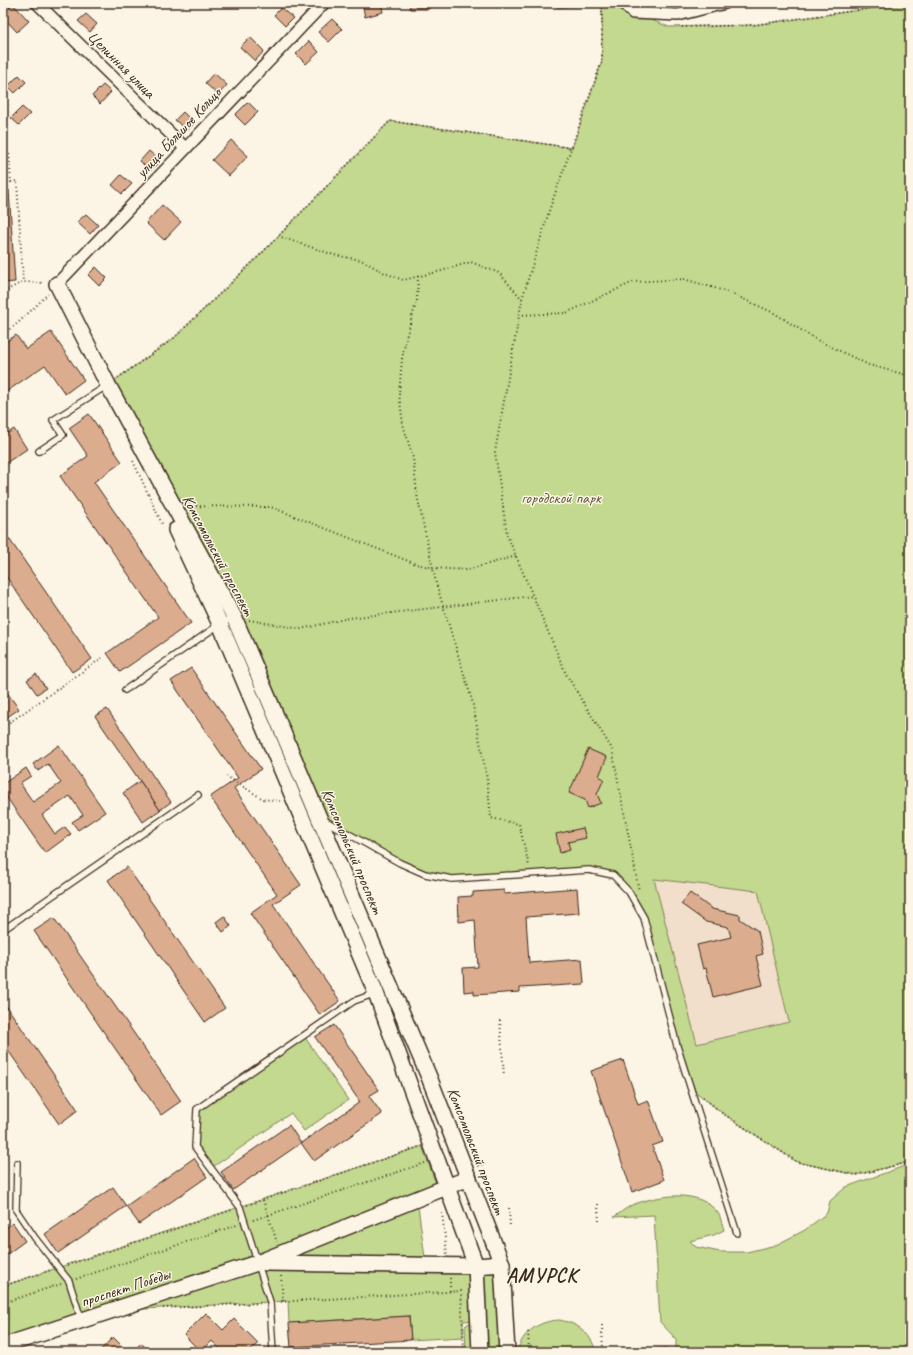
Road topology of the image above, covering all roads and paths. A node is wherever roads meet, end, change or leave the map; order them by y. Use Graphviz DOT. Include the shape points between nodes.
graph roads {
  1 [pos="37,3"];
  2 [pos="324,3"];
  3 [pos="602,3"];
  4 [pos="623,3"];
  5 [pos="725,3"];
  6 [pos="908,3"];
  7 [pos="676,27"];
  8 [pos="185,148"];
  9 [pos="572,148"];
  10 [pos="3,152"];
  11 [pos="278,236"];
  12 [pos="418,276"];
  13 [pos="23,282"];
  14 [pos="57,284"];
  15 [pos="3,292"];
  16 [pos="522,299"];
  17 [pos="519,315"];
  18 [pos="3,334"];
  19 [pos="910,376"];
  20 [pos="108,384"];
  21 [pos="39,451"];
  22 [pos="173,505"];
  23 [pos="516,556"];
  24 [pos="434,568"];
  25 [pos="533,596"];
  26 [pos="444,606"];
  27 [pos="234,617"];
  28 [pos="220,624"];
  29 [pos="102,658"];
  30 [pos="124,690"];
  31 [pos="3,727"];
  32 [pos="226,776"];
  33 [pos="198,795"];
  34 [pos="285,801"];
  35 [pos="319,817"];
  36 [pos="531,873"];
  37 [pos="640,895"];
  38 [pos="3,930"];
  39 [pos="376,993"];
  40 [pos="500,1020"];
  41 [pos="504,1076"];
  42 [pos="701,1096"];
  43 [pos="422,1146"];
  44 [pos="428,1162"];
  45 [pos="910,1162"];
  46 [pos="17,1163"];
  47 [pos="469,1178"];
  48 [pos="447,1186"];
  49 [pos="598,1204"];
  50 [pos="240,1207"];
  51 [pos="509,1208"];
  52 [pos="442,1212"];
  53 [pos="245,1222"];
  54 [pos="599,1222"];
  55 [pos="510,1226"];
  56 [pos="737,1233"];
  57 [pos="258,1263"];
  58 [pos="502,1264"];
  59 [pos="449,1265"];
  60 [pos="476,1266"];
  61 [pos="59,1267"];
  62 [pos="69,1281"];
  63 [pos="3,1286"];
  64 [pos="270,1302"];
  65 [pos="3,1303"];
  66 [pos="160,1308"];
  67 [pos="82,1320"];
  68 [pos="602,1324"];
  69 [pos="528,1328"];
  70 [pos="3,1346"];
  71 [pos="273,1352"];
  72 [pos="464,1352"];
  73 [pos="480,1352"];
  74 [pos="507,1352"];
  75 [pos="529,1352"];
  76 [pos="603,1352"];
  1 -- 8 [label="street, Целинная улица"];
  2 -- 8 [label="street, улица Большое Кольцо"];
  3 -- 9 [label="path" via="602,62"];
  4 -- 5 [label="street" via="633,13 678,15"];
  6 -- 7 [label="path" via="753,25"];
  8 -- 14 [label="street, улица Большое Кольцо"];
  9 -- 11 [label="path" via="390,121"];
  9 -- 16 [label="path" via="550,208"];
  10 -- 13 [label="path" via="9,152 11,182 17,181"];
  11 -- 12 [label="path" via="334,255 361,260 403,280"];
  11 -- 20 [label="path" via="174,338"];
  12 -- 16 [label="path" via="471,262 499,273"];
  12 -- 24 [label="path" via="417,300 402,359 399,394 403,424 413,458 423,530"];
  13 -- 14 [label="path"];
  13 -- 15 [label="path"];
  14 -- 18 [label="path" via="18,323"];
  14 -- 20 [label="street, Комсомольский проспект"];
  16 -- 17 [label="path"];
  17 -- 19 [label="path" via="566,313 633,282 684,279 728,292 868,365"];
  17 -- 23 [label="path" via="495,452 507,535"];
  20 -- 21 [label="lane" via="53,420 63,434"];
  20 -- 22 [label="street, Комсомольский проспект"];
  20 -- 28 [label="street, Комсомольский проспект"];
  22 -- 24 [label="path" via="271,507 416,564"];
  22 -- 27 [label="street, Комсомольский проспект"];
  23 -- 24 [label="path" via="467,570"];
  23 -- 25 [label="path"];
  24 -- 26 [label="path"];
  25 -- 26 [label="path"];
  25 -- 37 [label="path" via="566,674 612,750"];
  26 -- 27 [label="path" via="349,618 301,629"];
  26 -- 36 [label="path" via="472,700 487,779 491,818 519,824"];
  27 -- 28 [label="lane"];
  27 -- 35 [label="street, Комсомольский проспект"];
  28 -- 30 [label="lane"];
  28 -- 39 [label="street, Комсомольский проспект"];
  29 -- 31 [label="path"];
  32 -- 34 [label="path" via="263,799"];
  33 -- 38 [label="lane"];
  35 -- 36 [label="lane" via="400,863 425,874 452,879"];
  35 -- 47 [label="street, Комсомольский проспект"];
  36 -- 56 [label="lane" via="589,870 613,875 629,892 644,918 677,1046"];
  39 -- 48 [label="street, Комсомольский проспект"];
  39 -- 50 [label="lane" via="354,1001 197,1109 195,1147"];
  40 -- 41 [label="path"];
  42 -- 45 [label="path" via="722,1113 797,1162 856,1175"];
  43 -- 50 [label="path"];
  44 -- 53 [label="path"];
  46 -- 61 [label="lane" via="16,1210"];
  47 -- 48 [label="street, проспект Победы"];
  47 -- 58 [label="street, Комсомольский проспект"];
  48 -- 57 [label="street, проспект Победы"];
  48 -- 60 [label="street, Комсомольский проспект"];
  49 -- 54 [label="path"];
  50 -- 53 [label="lane"];
  50 -- 61 [label="path"];
  51 -- 55 [label="path"];
  52 -- 59 [label="path"];
  53 -- 57 [label="lane"];
  53 -- 62 [label="path"];
  57 -- 59 [label="street, проспект Победы"];
  57 -- 64 [label="lane"];
  57 -- 67 [label="street, проспект Победы"];
  58 -- 60 [label="street, проспект Победы"];
  58 -- 74 [label="street, Комсомольский проспект"];
  59 -- 60 [label="street, проспект Победы"];
  60 -- 73 [label="street, Комсомольский проспект"];
  61 -- 62 [label="lane"];
  61 -- 63 [label="path"];
  62 -- 65 [label="path"];
  62 -- 67 [label="lane"];
  64 -- 66 [label="path"];
  64 -- 71 [label="lane"];
  64 -- 72 [label="path" via="461,1292"];
  67 -- 70 [label="street, проспект Победы"];
  68 -- 76 [label="path"];
  69 -- 75 [label="path"];
}
